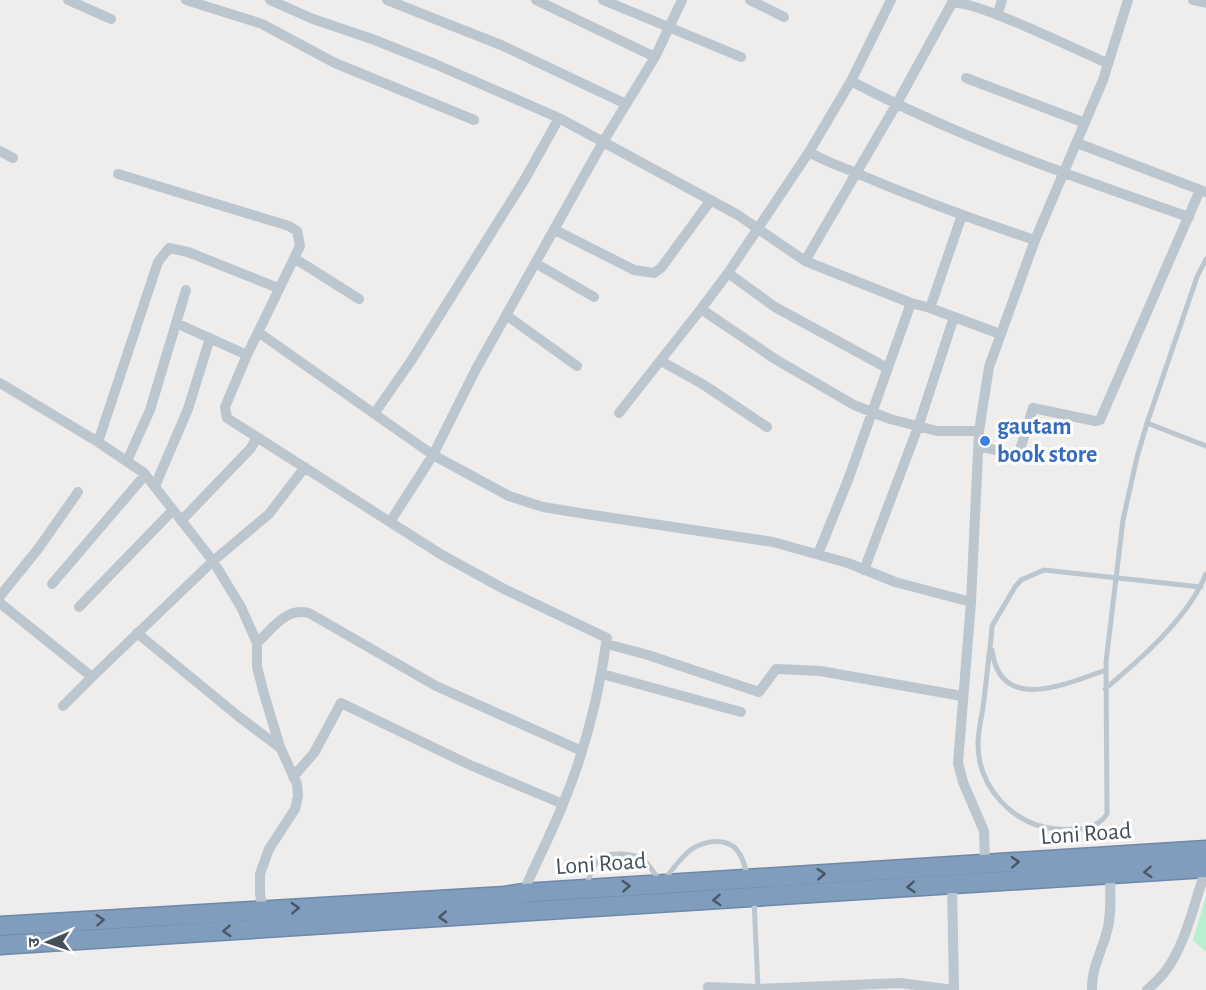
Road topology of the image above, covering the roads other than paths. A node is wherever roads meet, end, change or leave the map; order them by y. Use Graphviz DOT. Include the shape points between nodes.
graph roads {
  1 [pos="68,0"];
  2 [pos="186,0"];
  3 [pos="270,0"];
  4 [pos="387,0"];
  5 [pos="536,0"];
  6 [pos="603,0"];
  7 [pos="682,0"];
  8 [pos="750,0"];
  9 [pos="891,0"];
  10 [pos="1002,0"];
  11 [pos="1128,0"];
  12 [pos="1193,0"];
  13 [pos="1206,3"];
  14 [pos="998,13"];
  15 [pos="784,17"];
  16 [pos="111,19"];
  17 [pos="670,28"];
  18 [pos="655,57"];
  19 [pos="741,57"];
  20 [pos="1107,63"];
  21 [pos="966,78"];
  22 [pos="851,81"];
  23 [pos="626,104"];
  24 [pos="896,105"];
  25 [pos="559,118"];
  26 [pos="474,120"];
  27 [pos="1085,123"];
  28 [pos="603,142"];
  29 [pos="1077,143"];
  30 [pos="0,151"];
  31 [pos="809,152"];
  32 [pos="13,158"];
  33 [pos="856,173"];
  34 [pos="1062,173"];
  35 [pos="118,174"];
  36 [pos="1203,191"];
  37 [pos="711,200"];
  38 [pos="962,215"];
  39 [pos="1189,217"];
  40 [pos="555,230"];
  41 [pos="758,230"];
  42 [pos="1035,240"];
  43 [pos="294,258"];
  44 [pos="1206,259"];
  45 [pos="805,261"];
  46 [pos="535,263"];
  47 [pos="728,273"];
  48 [pos="279,288"];
  49 [pos="186,290"];
  50 [pos="594,297"];
  51 [pos="359,299"];
  52 [pos="911,303"];
  53 [pos="930,308"];
  54 [pos="701,309"];
  55 [pos="506,315"];
  56 [pos="954,317"];
  57 [pos="176,323"];
  58 [pos="258,332"];
  59 [pos="999,334"];
  60 [pos="210,338"];
  61 [pos="247,355"];
  62 [pos="661,361"];
  63 [pos="577,366"];
  64 [pos="887,368"];
  65 [pos="0,382"];
  66 [pos="873,412"];
  67 [pos="620,413"];
  68 [pos="374,414"];
  69 [pos="1147,423"];
  70 [pos="767,427"];
  71 [pos="918,427"];
  72 [pos="979,430"];
  73 [pos="257,437"];
  74 [pos="98,442"];
  75 [pos="979,446"];
  76 [pos="1206,446"];
  77 [pos="433,455"];
  78 [pos="127,461"];
  79 [pos="305,467"];
  80 [pos="145,475"];
  81 [pos="155,486"];
  82 [pos="78,492"];
  83 [pos="172,510"];
  84 [pos="181,521"];
  85 [pos="390,522"];
  86 [pos="818,554"];
  87 [pos="213,561"];
  88 [pos="864,570"];
  89 [pos="1206,574"];
  90 [pos="1115,579"];
  91 [pos="52,584"];
  92 [pos="1201,587"];
  93 [pos="2,590"];
  94 [pos="971,602"];
  95 [pos="0,603"];
  96 [pos="80,607"];
  97 [pos="136,633"];
  98 [pos="991,639"];
  99 [pos="257,643"];
  100 [pos="606,644"];
  101 [pos="1106,670"];
  102 [pos="602,675"];
  103 [pos="92,676"];
  104 [pos="1105,689"];
  105 [pos="962,696"];
  106 [pos="63,706"];
  107 [pos="741,712"];
  108 [pos="280,747"];
  109 [pos="582,751"];
  110 [pos="293,777"];
  111 [pos="563,804"];
  112 [pos="1206,850"];
  113 [pos="985,864"];
  114 [pos="1206,869"];
  115 [pos="1110,875"];
  116 [pos="748,878"];
  117 [pos="661,884"];
  118 [pos="952,885"];
  119 [pos="585,889"];
  120 [pos="523,893"];
  121 [pos="754,898"];
  122 [pos="662,904"];
  123 [pos="263,910"];
  124 [pos="0,926"];
  125 [pos="264,929"];
  126 [pos="0,945"];
  127 [pos="708,987"];
  128 [pos="758,989"];
  129 [pos="1092,990"];
  130 [pos="1147,990"];
  1 -- 16 [label="street"];
  2 -- 26 [label="street" via="262,24 335,63"];
  3 -- 25 [label="street" via="435,64"];
  4 -- 23 [label="street" via="511,49"];
  5 -- 18 [label="street"];
  6 -- 17 [label="street"];
  7 -- 17 [label="street"];
  8 -- 15 [label="street"];
  9 -- 22 [label="street"];
  10 -- 14 [label="street"];
  11 -- 20 [label="street"];
  12 -- 13 [label="street"];
  14 -- 20 [label="street"];
  14 -- 24 [label="street" via="952,3"];
  17 -- 18 [label="street"];
  17 -- 19 [label="street"];
  18 -- 23 [label="street"];
  20 -- 27 [label="street"];
  21 -- 27 [label="street"];
  22 -- 24 [label="street"];
  22 -- 31 [label="street"];
  23 -- 28 [label="street"];
  24 -- 33 [label="street"];
  24 -- 34 [label="street"];
  25 -- 28 [label="street"];
  25 -- 68 [label="street" via="411,361"];
  27 -- 29 [label="street"];
  28 -- 37 [label="street"];
  28 -- 40 [label="street"];
  29 -- 34 [label="street"];
  29 -- 36 [label="street"];
  30 -- 32 [label="street"];
  31 -- 33 [label="street"];
  31 -- 41 [label="street"];
  33 -- 38 [label="street"];
  33 -- 45 [label="street"];
  34 -- 39 [label="street"];
  34 -- 42 [label="street"];
  35 -- 43 [label="street" via="289,226 300,238"];
  36 -- 39 [label="street"];
  37 -- 40 [label="street" via="654,273 634,270"];
  37 -- 41 [label="street"];
  38 -- 42 [label="street"];
  38 -- 53 [label="street"];
  39 -- 75 [label="street" via="1100,420 1033,408 1017,456"];
  40 -- 46 [label="street"];
  41 -- 45 [label="street"];
  41 -- 47 [label="street"];
  42 -- 59 [label="street"];
  43 -- 48 [label="street"];
  43 -- 51 [label="street"];
  44 -- 69 [label="lane"];
  45 -- 52 [label="street"];
  46 -- 50 [label="street"];
  46 -- 55 [label="street"];
  47 -- 54 [label="street"];
  47 -- 64 [label="street" via="775,307"];
  48 -- 58 [label="street"];
  48 -- 74 [label="street" via="170,248 158,262"];
  49 -- 57 [label="street"];
  52 -- 53 [label="street"];
  52 -- 64 [label="street"];
  53 -- 56 [label="street"];
  54 -- 62 [label="street"];
  54 -- 66 [label="street" via="775,359"];
  55 -- 63 [label="street"];
  55 -- 77 [label="street"];
  56 -- 59 [label="street"];
  56 -- 71 [label="street"];
  57 -- 60 [label="street"];
  57 -- 78 [label="street" via="150,410"];
  58 -- 61 [label="street"];
  58 -- 68 [label="street"];
  59 -- 72 [label="street" via="989,367"];
  60 -- 61 [label="street"];
  60 -- 81 [label="street" via="188,409"];
  61 -- 73 [label="street" via="225,413"];
  62 -- 67 [label="street"];
  62 -- 70 [label="street"];
  64 -- 66 [label="street"];
  65 -- 74 [label="street"];
  66 -- 71 [label="street"];
  66 -- 86 [label="street"];
  68 -- 77 [label="street"];
  69 -- 76 [label="lane"];
  69 -- 90 [label="lane" via="1123,520"];
  71 -- 72 [label="street" via="937,431"];
  71 -- 88 [label="street"];
  72 -- 75 [label="street"];
  73 -- 79 [label="street"];
  73 -- 84 [label="street"];
  74 -- 78 [label="street"];
  75 -- 94 [label="street"];
  77 -- 85 [label="street"];
  77 -- 86 [label="street" via="509,496 543,507 763,540"];
  78 -- 80 [label="street"];
  79 -- 85 [label="street"];
  79 -- 87 [label="street" via="270,514"];
  80 -- 81 [label="street"];
  80 -- 91 [label="street"];
  81 -- 83 [label="street"];
  82 -- 93 [label="street" via="38,549"];
  83 -- 84 [label="street"];
  83 -- 96 [label="street"];
  84 -- 87 [label="street"];
  85 -- 100 [label="street" via="504,589 607,638"];
  86 -- 88 [label="street"];
  87 -- 97 [label="street"];
  87 -- 99 [label="street"];
  88 -- 94 [label="street"];
  89 -- 92 [label="lane"];
  90 -- 92 [label="lane"];
  90 -- 98 [label="lane" via="1053,570 1036,572 1015,587 994,620"];
  90 -- 101 [label="lane"];
  92 -- 104 [label="lane" via="1145,654"];
  94 -- 105 [label="street"];
  95 -- 103 [label="street"];
  97 -- 103 [label="street"];
  97 -- 108 [label="street"];
  98 -- 101 [label="lane" via="996,666 1005,680 1018,688 1048,688"];
  98 -- 104 [label="lane" via="978,743 980,764 995,795 1023,821 1043,828 1084,829 1101,822 1107,814"];
  99 -- 108 [label="street" via="257,667"];
  99 -- 109 [label="street" via="290,613 309,613 436,686"];
  100 -- 102 [label="street"];
  100 -- 105 [label="street" via="759,692 776,669 820,671"];
  101 -- 104 [label="lane"];
  102 -- 107 [label="street"];
  102 -- 109 [label="street"];
  103 -- 106 [label="street"];
  105 -- 113 [label="street" via="958,763 984,831"];
  108 -- 110 [label="street"];
  109 -- 111 [label="street"];
  110 -- 111 [label="street" via="314,753 341,703 470,765"];
  110 -- 123 [label="street" via="298,796 294,809 269,849 260,874"];
  111 -- 120 [label="street"];
  113 -- 112 [label="highway, Loni Road, one-way"];
  116 -- 113 [label="highway, Loni Road, one-way"];
  114 -- 115 [label="highway, Loni Road, one-way"];
  114 -- 130 [label="street" via="1173,959"];
  115 -- 118 [label="highway, Loni Road"];
  115 -- 129 [label="street" via="1108,929 1095,966"];
  116 -- 117 [label="highway, Loni Road"];
  116 -- 117 [label="lane" via="734,847 711,842 687,853"];
  119 -- 117 [label="highway, Loni Road, one-way"];
  117 -- 119 [label="lane" via="648,862 638,855 610,854 592,870"];
  117 -- 122 [label="lane"];
  118 -- 121 [label="highway, Loni Road, one-way"];
  118 -- 128 [label="street" via="954,990 900,983"];
  119 -- 120 [label="highway, Loni Road"];
  123 -- 120 [label="highway, Loni Road, one-way"];
  121 -- 122 [label="highway, Loni Road, one-way"];
  121 -- 128 [label="lane"];
  122 -- 125 [label="highway, Loni Road, one-way"];
  124 -- 123 [label="highway, Loni Road, one-way"];
  123 -- 125 [label="street"];
  125 -- 126 [label="highway, Loni Road, one-way"];
  127 -- 128 [label="street"];
}
